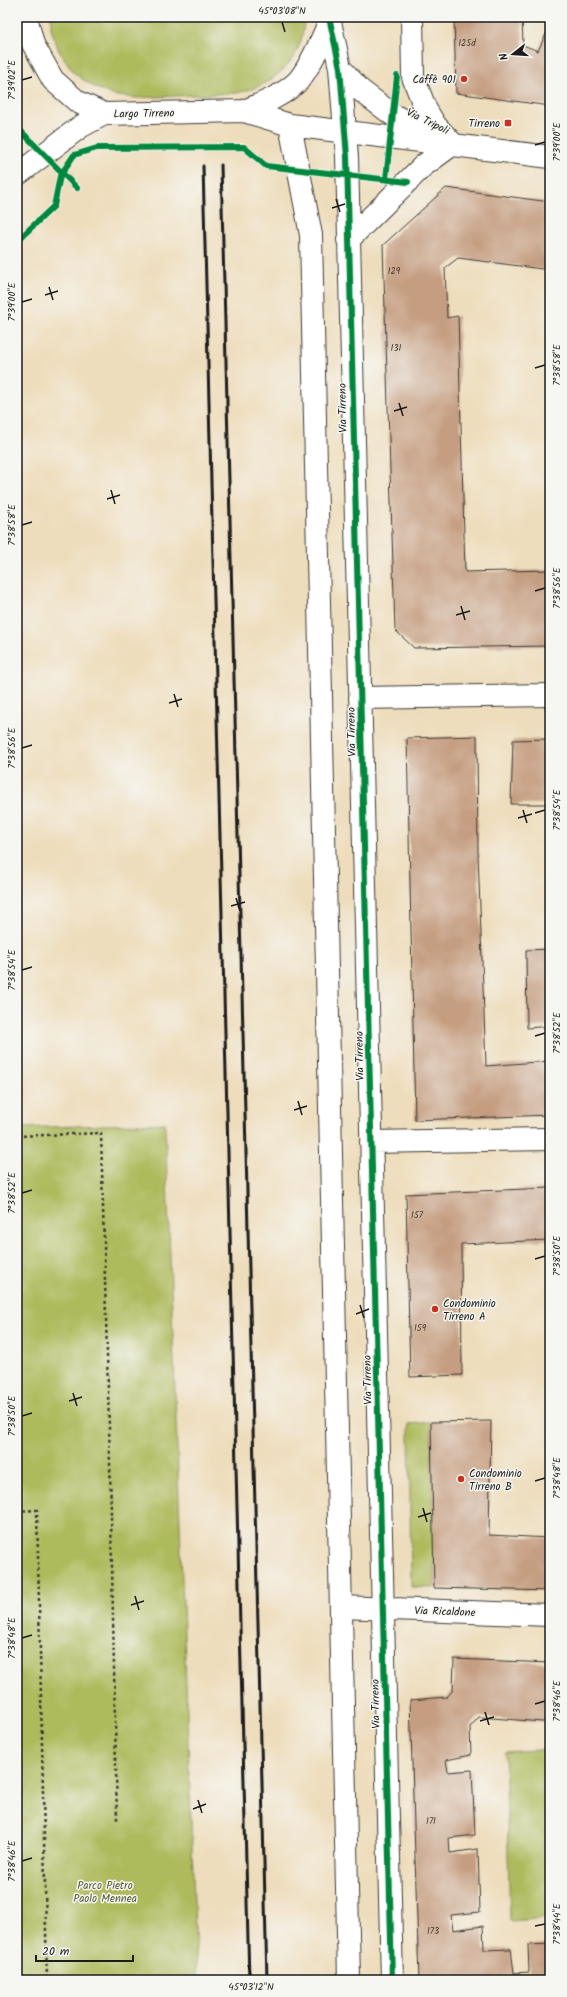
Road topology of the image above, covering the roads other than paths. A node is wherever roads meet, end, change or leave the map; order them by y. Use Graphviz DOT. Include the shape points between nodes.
graph roads {
  1 [pos="19,17"];
  2 [pos="26,17"];
  3 [pos="412,17"];
  4 [pos="17,20"];
  5 [pos="329,20"];
  6 [pos="340,68"];
  7 [pos="244,111"];
  8 [pos="104,114"];
  9 [pos="290,126"];
  10 [pos="345,131"];
  11 [pos="453,144"];
  12 [pos="550,157"];
  13 [pos="17,176"];
  14 [pos="348,240"];
  15 [pos="550,695"];
  16 [pos="360,698"];
  17 [pos="550,1139"];
  18 [pos="371,1142"];
  19 [pos="341,1607"];
  20 [pos="383,1608"];
  21 [pos="550,1616"];
  22 [pos="349,1980"];
  23 [pos="392,1980"];
  1 -- 4 [label="street"];
  2 -- 8 [label="street, Largo Tirreno" via="33,44 53,80 78,102"];
  3 -- 11 [label="street" via="413,77 426,110 435,125"];
  5 -- 6 [label="street, Largo Tirreno"];
  5 -- 7 [label="street, Largo Tirreno" via="314,55 298,80 264,103"];
  6 -- 10 [label="street, Largo Tirreno"];
  6 -- 11 [label="street, Via Tripoli" via="360,90 393,115"];
  7 -- 8 [label="street, Largo Tirreno"];
  7 -- 9 [label="street, Largo Tirreno"];
  8 -- 13 [label="street" via="80,127"];
  9 -- 10 [label="street, Via Tripoli"];
  9 -- 19 [label="street" via="311,235"];
  10 -- 11 [label="street, Via Tripoli"];
  10 -- 14 [label="street, Via Tirreno" via="348,163"];
  11 -- 12 [label="street, Via Tripoli"];
  11 -- 14 [label="street" via="423,166"];
  14 -- 16 [label="street, Via Tirreno"];
  15 -- 16 [label="street, Via Tirreno"];
  16 -- 18 [label="street, Via Tirreno"];
  17 -- 18 [label="street"];
  18 -- 20 [label="street, Via Tirreno"];
  19 -- 20 [label="street, Via Ricaldone"];
  19 -- 22 [label="street"];
  20 -- 21 [label="street, Via Ricaldone"];
  20 -- 23 [label="street, Via Tirreno"];
}
